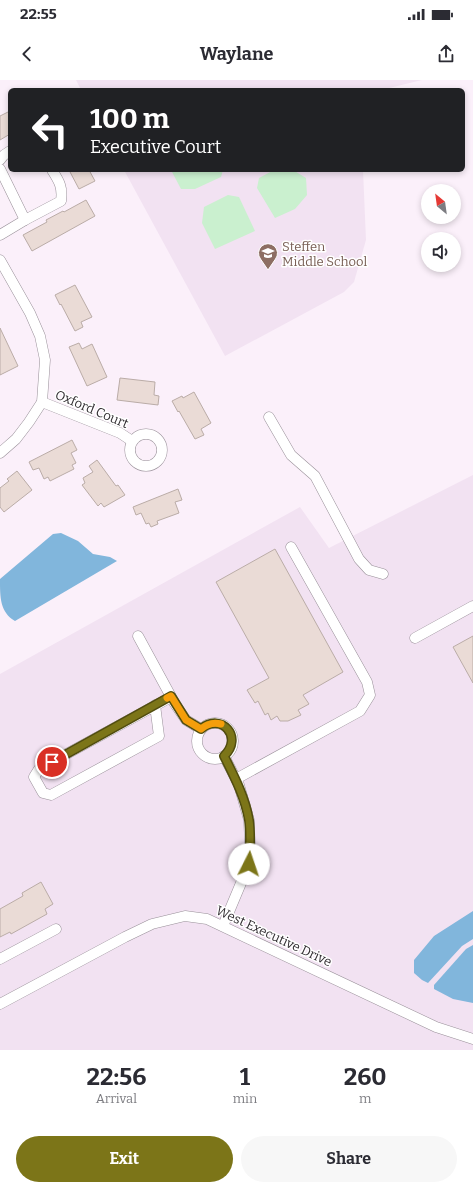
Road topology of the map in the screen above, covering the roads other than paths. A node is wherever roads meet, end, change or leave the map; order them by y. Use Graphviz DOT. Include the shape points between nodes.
graph roads {
  1 [pos="8,153"];
  2 [pos="0,160"];
  3 [pos="0,169"];
  4 [pos="53,172"];
  5 [pos="25,220"];
  6 [pos="0,235"];
  7 [pos="0,260"];
  8 [pos="42,402"];
  9 [pos="269,417"];
  10 [pos="132,441"];
  11 [pos="0,453"];
  12 [pos="290,547"];
  13 [pos="383,574"];
  14 [pos="473,606"];
  15 [pos="138,636"];
  16 [pos="415,638"];
  17 [pos="171,696"];
  18 [pos="155,705"];
  19 [pos="201,729"];
  20 [pos="224,756"];
  21 [pos="236,779"];
  22 [pos="223,926"];
  23 [pos="56,929"];
  24 [pos="0,959"];
  25 [pos="0,1004"];
  26 [pos="473,1039"];
  1 -- 2 [label="street"];
  3 -- 5 [label="street"];
  4 -- 5 [label="street" via="62,192 61,201"];
  5 -- 6 [label="street"];
  7 -- 8 [label="street" via="40,336 45,360"];
  8 -- 10 [label="street, Oxford Court" via="120,433"];
  8 -- 11 [label="street" via="16,439"];
  9 -- 13 [label="street" via="290,455 315,476 359,559 369,570"];
  12 -- 21 [label="street" via="367,682 370,694 360,711"];
  14 -- 16 [label="street"];
  15 -- 17 [label="street"];
  17 -- 18 [label="street"];
  17 -- 19 [label="street" via="186,720"];
  18 -- 18 [label="street" via="39,768 34,777 43,793 51,795 159,736"];
  19 -- 20 [label="street" via="197,739 199,750 208,757"];
  19 -- 20 [label="street" via="206,725 218,723 228,729 232,746"];
  20 -- 21 [label="street"];
  21 -- 22 [label="street" via="249,820 249,864"];
  22 -- 25 [label="street, West Executive Drive" via="208,919 185,916 152,924"];
  22 -- 26 [label="street, West Executive Drive" via="436,1027"];
  23 -- 24 [label="street"];
}
